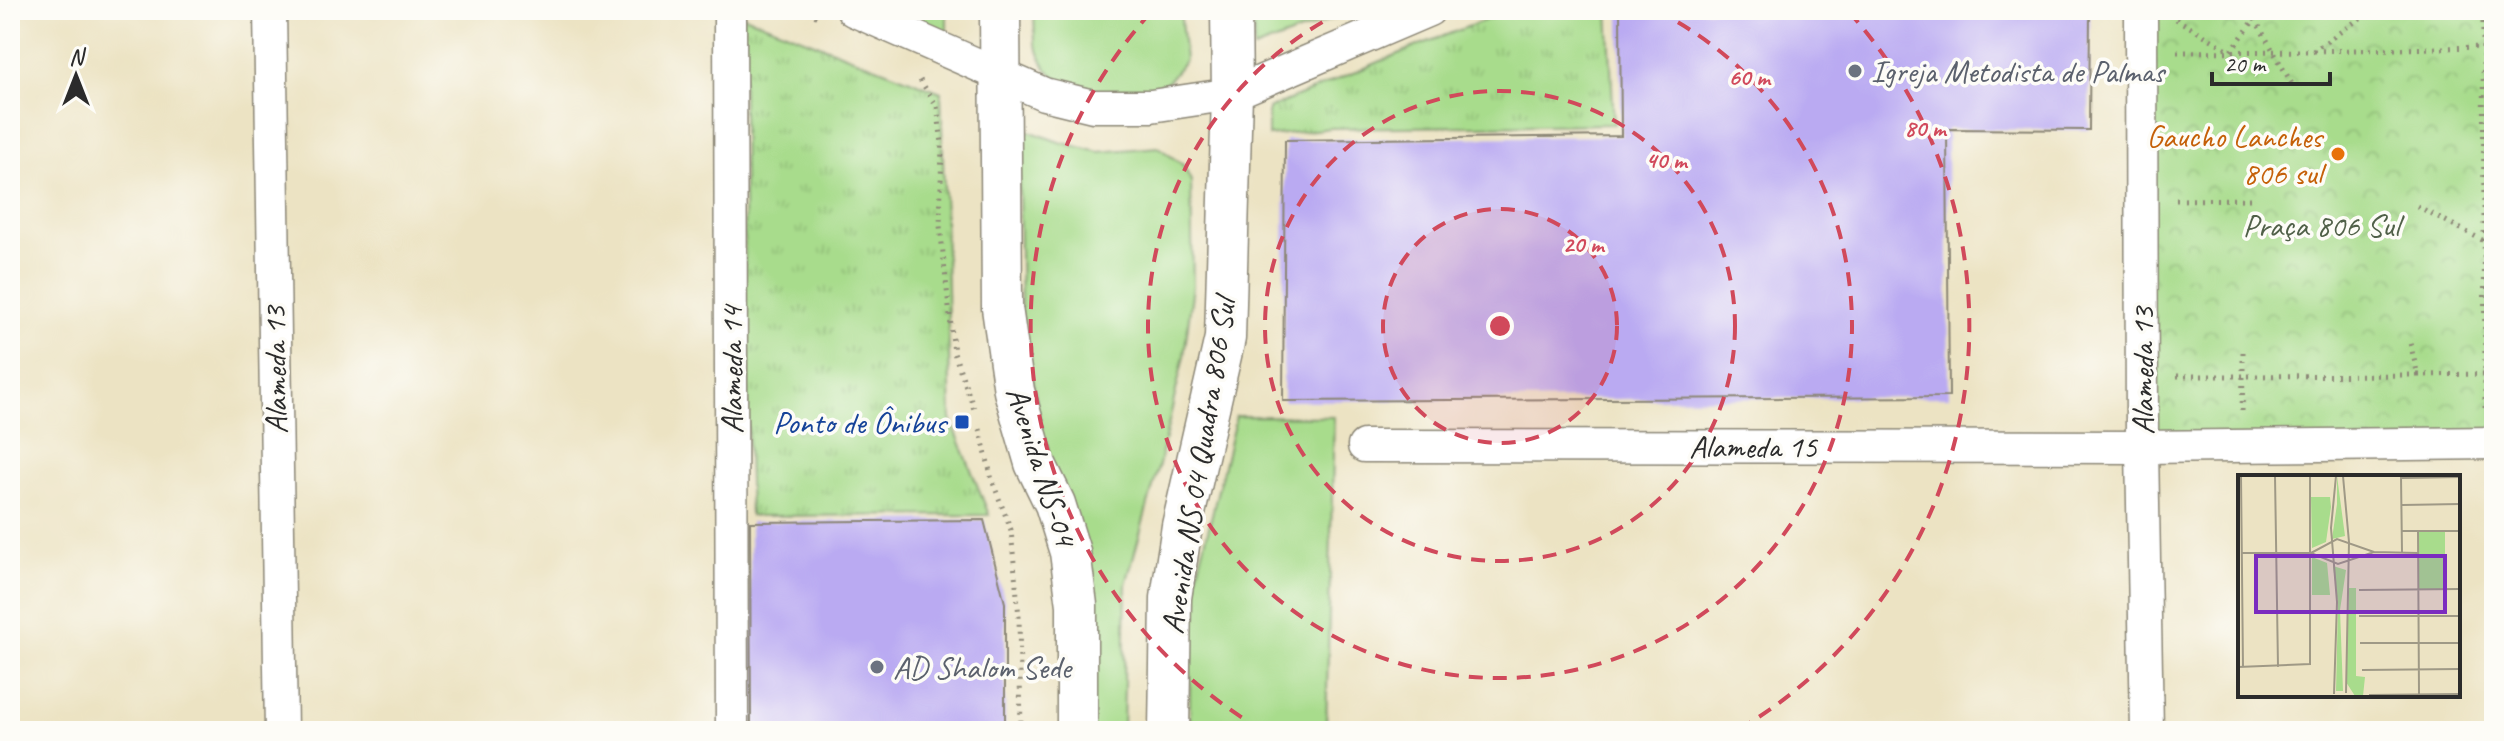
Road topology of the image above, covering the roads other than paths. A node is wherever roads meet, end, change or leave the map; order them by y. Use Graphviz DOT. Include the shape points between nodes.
graph roads {
  1 [pos="270,10"];
  2 [pos="730,10"];
  3 [pos="1000,10"];
  4 [pos="1231,10"];
  5 [pos="1429,10"];
  6 [pos="2153,12"];
  7 [pos="839,15"];
  8 [pos="1000,76"];
  9 [pos="1232,94"];
  10 [pos="2494,443"];
  11 [pos="1364,446"];
  12 [pos="2142,447"];
  13 [pos="281,731"];
  14 [pos="732,731"];
  15 [pos="1077,731"];
  16 [pos="1169,731"];
  17 [pos="2147,731"];
  1 -- 13 [label="street, Alameda 13"];
  2 -- 14 [label="street, Alameda 14"];
  3 -- 8 [label="street, Avenida NS-04"];
  4 -- 9 [label="street, Avenida NS 04 Quadra 806 Sul"];
  5 -- 9 [label="street"];
  6 -- 12 [label="street, Alameda 13"];
  7 -- 8 [label="street"];
  8 -- 9 [label="street" via="1093,106 1151,106"];
  8 -- 15 [label="street, Avenida NS-04" via="1002,308 1014,391 1070,552 1077,605"];
  9 -- 16 [label="street, Avenida NS 04 Quadra 806 Sul" via="1225,338 1171,598"];
  10 -- 12 [label="street, Alameda 15"];
  11 -- 12 [label="street, Alameda 15"];
  12 -- 17 [label="street, Alameda 13"];
}
